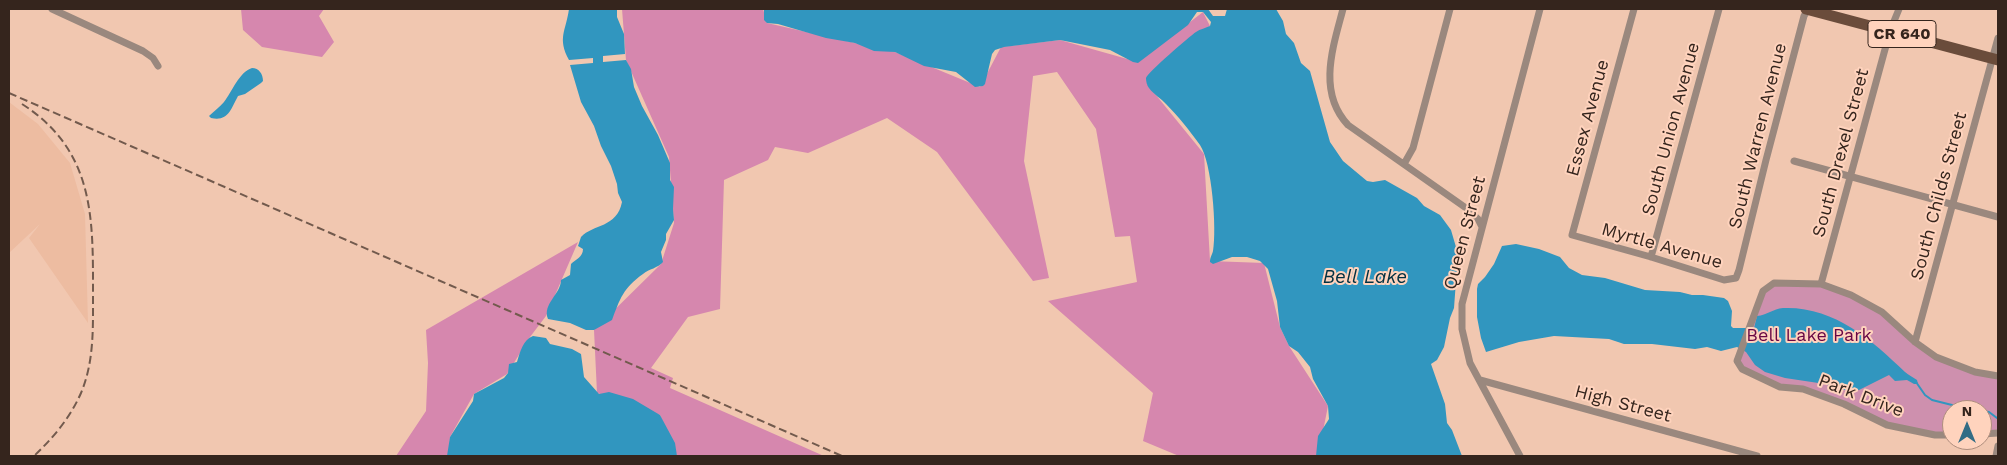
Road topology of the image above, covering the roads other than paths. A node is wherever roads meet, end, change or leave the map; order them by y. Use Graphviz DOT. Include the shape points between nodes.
graph roads {
  1 [pos="52,9"];
  2 [pos="1343,9"];
  3 [pos="1450,9"];
  4 [pos="1540,9"];
  5 [pos="1634,9"];
  6 [pos="1719,9"];
  7 [pos="1807,9"];
  8 [pos="1899,9"];
  9 [pos="1890,31"];
  10 [pos="1998,38"];
  11 [pos="1995,59"];
  12 [pos="158,66"];
  13 [pos="1794,161"];
  14 [pos="1404,164"];
  15 [pos="1850,176"];
  16 [pos="1953,204"];
  17 [pos="1998,217"];
  18 [pos="1482,227"];
  19 [pos="1572,235"];
  20 [pos="1651,257"];
  21 [pos="1739,270"];
  22 [pos="1821,284"];
  23 [pos="1915,342"];
  24 [pos="1998,376"];
  25 [pos="1480,380"];
  26 [pos="1942,435"];
  27 [pos="1998,446"];
  28 [pos="1520,456"];
  29 [pos="1757,456"];
  30 [pos="1996,456"];
  1 -- 12 [label="street" via="137,48 153,58"];
  2 -- 14 [label="street" via="1330,58 1335,108 1348,125"];
  3 -- 14 [label="street" via="1413,148"];
  4 -- 18 [label="street, Queen Street"];
  5 -- 19 [label="street, Essex Avenue"];
  6 -- 20 [label="street, South Union Avenue"];
  7 -- 9 [label="main road, CR 640"];
  7 -- 21 [label="street, South Warren Avenue"];
  8 -- 9 [label="street, South Drexel Street"];
  9 -- 11 [label="main road, CR 640"];
  9 -- 15 [label="street, South Drexel Street"];
  10 -- 11 [label="street, South Childs Street"];
  11 -- 16 [label="street, South Childs Street"];
  13 -- 15 [label="street"];
  14 -- 18 [label="street" via="1466,208"];
  15 -- 16 [label="street"];
  15 -- 22 [label="street, South Drexel Street"];
  16 -- 17 [label="street"];
  16 -- 23 [label="street, South Childs Street"];
  18 -- 25 [label="street, Queen Street" via="1462,304 1462,329 1470,363"];
  19 -- 20 [label="street, Myrtle Avenue"];
  20 -- 21 [label="street, Myrtle Avenue" via="1724,280 1736,278"];
  22 -- 23 [label="street" via="1851,295 1882,312"];
  22 -- 26 [label="street, Park Drive" via="1774,283 1763,291 1737,361 1742,369 1780,386 1803,389 1844,404 1887,425"];
  23 -- 24 [label="street" via="1958,367"];
  25 -- 28 [label="street, Queen Street"];
  25 -- 29 [label="street, High Street"];
  27 -- 30 [label="street"];
}
